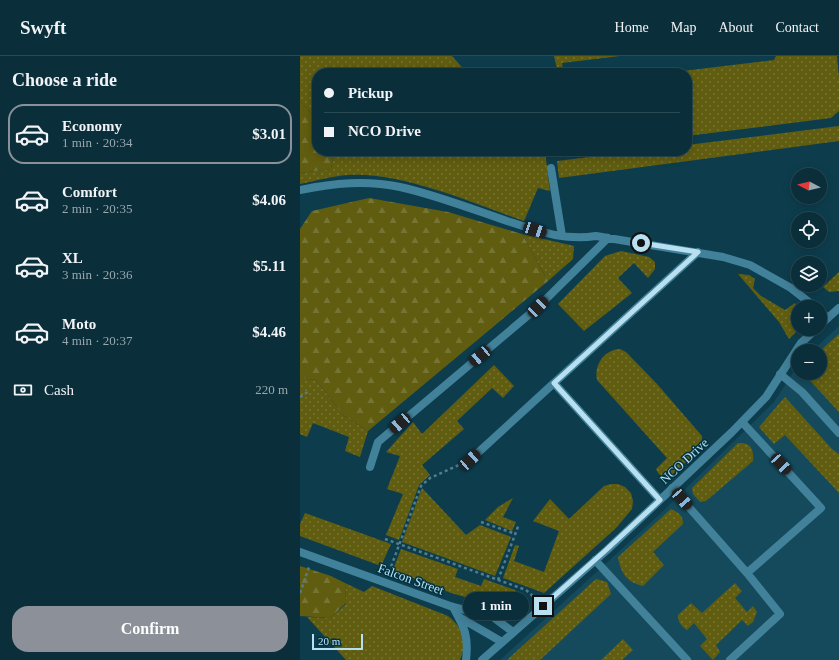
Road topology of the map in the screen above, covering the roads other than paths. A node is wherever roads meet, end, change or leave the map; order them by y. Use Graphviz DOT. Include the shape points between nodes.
graph roads {
  1 [pos="552,168"];
  2 [pos="300,190"];
  3 [pos="562,236"];
  4 [pos="608,238"];
  5 [pos="698,252"];
  6 [pos="806,300"];
  7 [pos="839,308"];
  8 [pos="828,318"];
  9 [pos="808,336"];
  10 [pos="780,374"];
  11 [pos="554,383"];
  12 [pos="742,422"];
  13 [pos="839,432"];
  14 [pos="470,460"];
  15 [pos="370,467"];
  16 [pos="672,488"];
  17 [pos="660,500"];
  18 [pos="300,552"];
  19 [pos="595,560"];
  20 [pos="746,573"];
  21 [pos="453,606"];
  22 [pos="458,616"];
  23 [pos="513,632"];
  24 [pos="502,642"];
  25 [pos="466,660"];
  26 [pos="482,660"];
  27 [pos="688,660"];
  28 [pos="730,660"];
  1 -- 3 [label="lane"];
  2 -- 3 [label="lane" via="331,184 365,182 399,187 550,235"];
  3 -- 4 [label="lane"];
  4 -- 5 [label="lane"];
  4 -- 15 [label="lane" via="538,307 378,442"];
  5 -- 6 [label="lane" via="750,265 791,288"];
  5 -- 11 [label="lane"];
  7 -- 8 [label="lane"];
  9 -- 10 [label="lane, NCO Drive"];
  10 -- 12 [label="lane, NCO Drive" via="766,397"];
  10 -- 13 [label="lane" via="802,392"];
  11 -- 14 [label="lane"];
  11 -- 17 [label="lane"];
  12 -- 16 [label="lane, NCO Drive"];
  12 -- 20 [label="lane" via="821,508"];
  16 -- 17 [label="lane, NCO Drive"];
  16 -- 20 [label="lane"];
  17 -- 19 [label="lane, NCO Drive"];
  18 -- 21 [label="lane, Falcon Street"];
  19 -- 23 [label="lane, NCO Drive"];
  19 -- 27 [label="lane"];
  20 -- 28 [label="lane" via="780,614"];
  21 -- 22 [label="lane"];
  21 -- 23 [label="lane, Falcon Street" via="493,617"];
  22 -- 24 [label="lane"];
  22 -- 25 [label="lane" via="466,630"];
  23 -- 24 [label="lane, NCO Drive"];
  24 -- 26 [label="lane, NCO Drive"];
}
